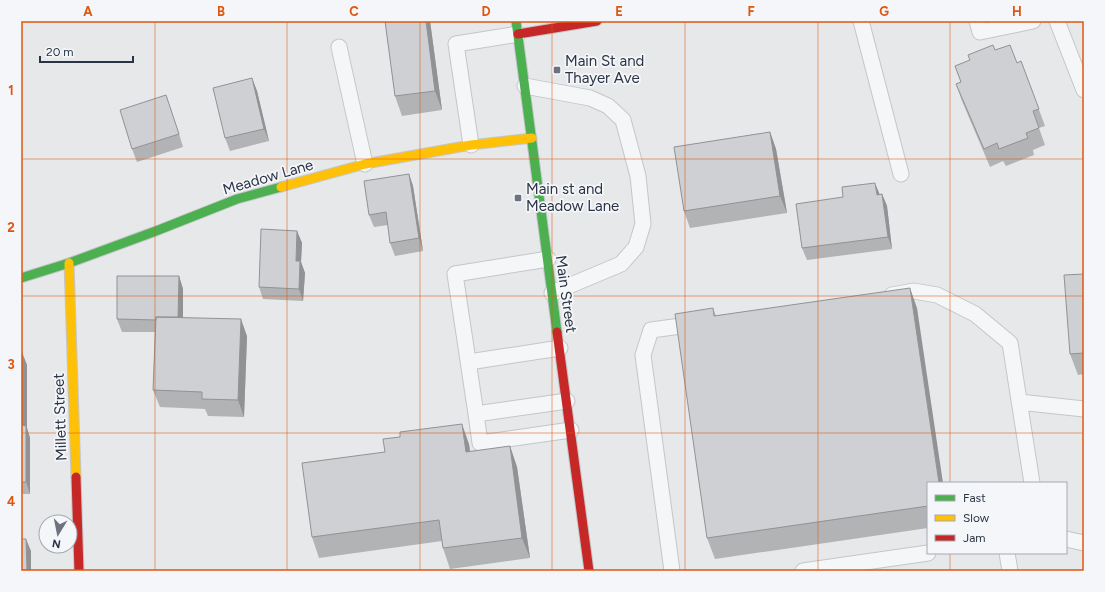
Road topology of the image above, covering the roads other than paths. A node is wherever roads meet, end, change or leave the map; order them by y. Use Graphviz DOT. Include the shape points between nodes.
graph roads {
  1 [pos="597,21"];
  2 [pos="861,21"];
  3 [pos="1033,21"];
  4 [pos="1057,21"];
  5 [pos="979,27"];
  6 [pos="517,28"];
  7 [pos="339,47"];
  8 [pos="525,86"];
  9 [pos="1084,90"];
  10 [pos="532,138"];
  11 [pos="471,145"];
  12 [pos="365,164"];
  13 [pos="901,174"];
  14 [pos="548,259"];
  15 [pos="69,263"];
  16 [pos="21,278"];
  17 [pos="552,294"];
  18 [pos="875,297"];
  19 [pos="713,321"];
  20 [pos="560,348"];
  21 [pos="469,362"];
  22 [pos="567,401"];
  23 [pos="1019,402"];
  24 [pos="1084,409"];
  25 [pos="476,414"];
  26 [pos="571,430"];
  27 [pos="1032,482"];
  28 [pos="1067,539"];
  29 [pos="1084,543"];
  30 [pos="927,553"];
  31 [pos="1007,554"];
  32 [pos="79,571"];
  33 [pos="589,571"];
  34 [pos="672,571"];
  35 [pos="803,571"];
  36 [pos="1010,571"];
  1 -- 6 [label="street"];
  2 -- 13 [label="lane"];
  3 -- 5 [label="lane"];
  4 -- 9 [label="lane"];
  6 -- 8 [label="street, Main Street"];
  6 -- 11 [label="lane" via="456,44"];
  7 -- 12 [label="lane"];
  8 -- 10 [label="street, Main Street"];
  8 -- 17 [label="lane" via="590,98 608,106 623,120 638,176 643,224 636,247 621,264"];
  10 -- 11 [label="street, Meadow Lane"];
  10 -- 14 [label="street, Main Street"];
  11 -- 12 [label="street, Meadow Lane"];
  12 -- 15 [label="street, Meadow Lane" via="237,199"];
  14 -- 17 [label="street, Main Street"];
  14 -- 21 [label="lane" via="455,274"];
  15 -- 16 [label="street, Meadow Lane"];
  15 -- 32 [label="street, Millett Street"];
  17 -- 20 [label="street, Main Street"];
  18 -- 23 [label="lane" via="914,291 937,295 975,314 1010,343"];
  19 -- 34 [label="lane" via="651,330 643,355"];
  20 -- 21 [label="lane"];
  20 -- 22 [label="street, Main Street"];
  21 -- 25 [label="lane"];
  22 -- 25 [label="lane"];
  22 -- 26 [label="street, Main Street"];
  23 -- 24 [label="lane"];
  23 -- 27 [label="lane"];
  25 -- 26 [label="lane" via="480,444"];
  26 -- 33 [label="street, Main Street"];
  28 -- 29 [label="lane"];
  30 -- 35 [label="lane"];
  31 -- 36 [label="lane"];
}
